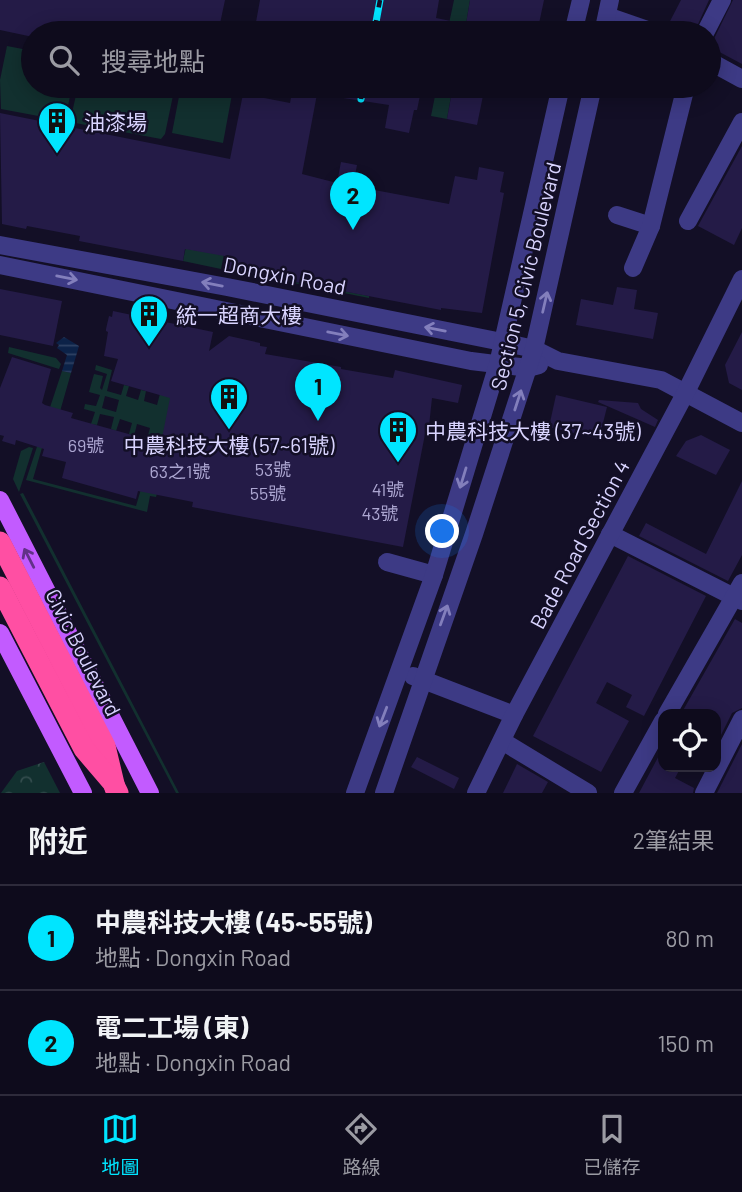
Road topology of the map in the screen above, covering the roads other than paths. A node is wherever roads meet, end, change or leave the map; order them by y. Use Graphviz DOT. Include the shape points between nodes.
graph roads {
  1 [pos="580,0"];
  2 [pos="722,0"];
  3 [pos="576,21"];
  4 [pos="711,21"];
  5 [pos="721,68"];
  6 [pos="742,79"];
  7 [pos="558,98"];
  8 [pos="590,98"];
  9 [pos="683,98"];
  10 [pos="742,122"];
  11 [pos="617,215"];
  12 [pos="688,221"];
  13 [pos="650,226"];
  14 [pos="0,244"];
  15 [pos="0,265"];
  16 [pos="634,268"];
  17 [pos="742,279"];
  18 [pos="502,342"];
  19 [pos="534,349"];
  20 [pos="558,361"];
  21 [pos="498,364"];
  22 [pos="528,368"];
  23 [pos="686,393"];
  24 [pos="742,423"];
  25 [pos="0,500"];
  26 [pos="610,534"];
  27 [pos="0,544"];
  28 [pos="387,562"];
  29 [pos="434,575"];
  30 [pos="0,587"];
  31 [pos="739,593"];
  32 [pos="0,633"];
  33 [pos="400,671"];
  34 [pos="422,680"];
  35 [pos="670,709"];
  36 [pos="514,715"];
  37 [pos="742,719"];
  38 [pos="658,730"];
  39 [pos="502,741"];
  40 [pos="116,789"];
  41 [pos="83,793"];
  42 [pos="150,793"];
  43 [pos="355,793"];
  44 [pos="384,793"];
  45 [pos="476,793"];
  46 [pos="588,793"];
  47 [pos="623,793"];
  48 [pos="704,793"];
  1 -- 3 [label="street"];
  2 -- 4 [label="street"];
  5 -- 6 [label="street"];
  7 -- 18 [label="street, Section 5, Civic Boulevard"];
  19 -- 8 [label="street, Section 5, Civic Boulevard, one-way"];
  9 -- 13 [label="street"];
  10 -- 12 [label="street"];
  11 -- 13 [label="street"];
  13 -- 16 [label="street"];
  18 -- 14 [label="street, Dongxin Road, one-way"];
  15 -- 21 [label="street, Dongxin Road, one-way"];
  17 -- 23 [label="street, Bade Road Section 4"];
  18 -- 19 [label="street, Dongxin Road"];
  18 -- 21 [label="street, Section 5, Civic Boulevard"];
  19 -- 20 [label="street, Dongxin Road"];
  19 -- 22 [label="street, Section 5, Civic Boulevard"];
  20 -- 22 [label="street, Dongxin Road"];
  20 -- 23 [label="street, Dongxin Road" via="661,380"];
  21 -- 22 [label="street, Dongxin Road"];
  21 -- 29 [label="street, Section 5, Civic Boulevard, one-way"];
  34 -- 22 [label="street, Section 5, Civic Boulevard, one-way"];
  23 -- 24 [label="street, Dongxin Road"];
  23 -- 26 [label="street, Bade Road Section 4"];
  42 -- 25 [label="main road, one-way"];
  26 -- 31 [label="street"];
  26 -- 36 [label="street, Bade Road Section 4"];
  27 -- 40 [label="highway, Civic Boulevard" via="102,741"];
  28 -- 29 [label="street"];
  29 -- 33 [label="street, Section 5, Civic Boulevard"];
  30 -- 40 [label="highway, bridge" via="84,749"];
  31 -- 35 [label="street"];
  32 -- 41 [label="main road"];
  33 -- 34 [label="street"];
  33 -- 43 [label="street, Section 5, Civic Boulevard, one-way"];
  34 -- 36 [label="street"];
  34 -- 44 [label="street, Section 5, Civic Boulevard"];
  36 -- 39 [label="street, Bade Road Section 4"];
  37 -- 48 [label="street"];
  38 -- 47 [label="street"];
  39 -- 45 [label="street, Bade Road Section 4"];
  39 -- 46 [label="street"];
}
